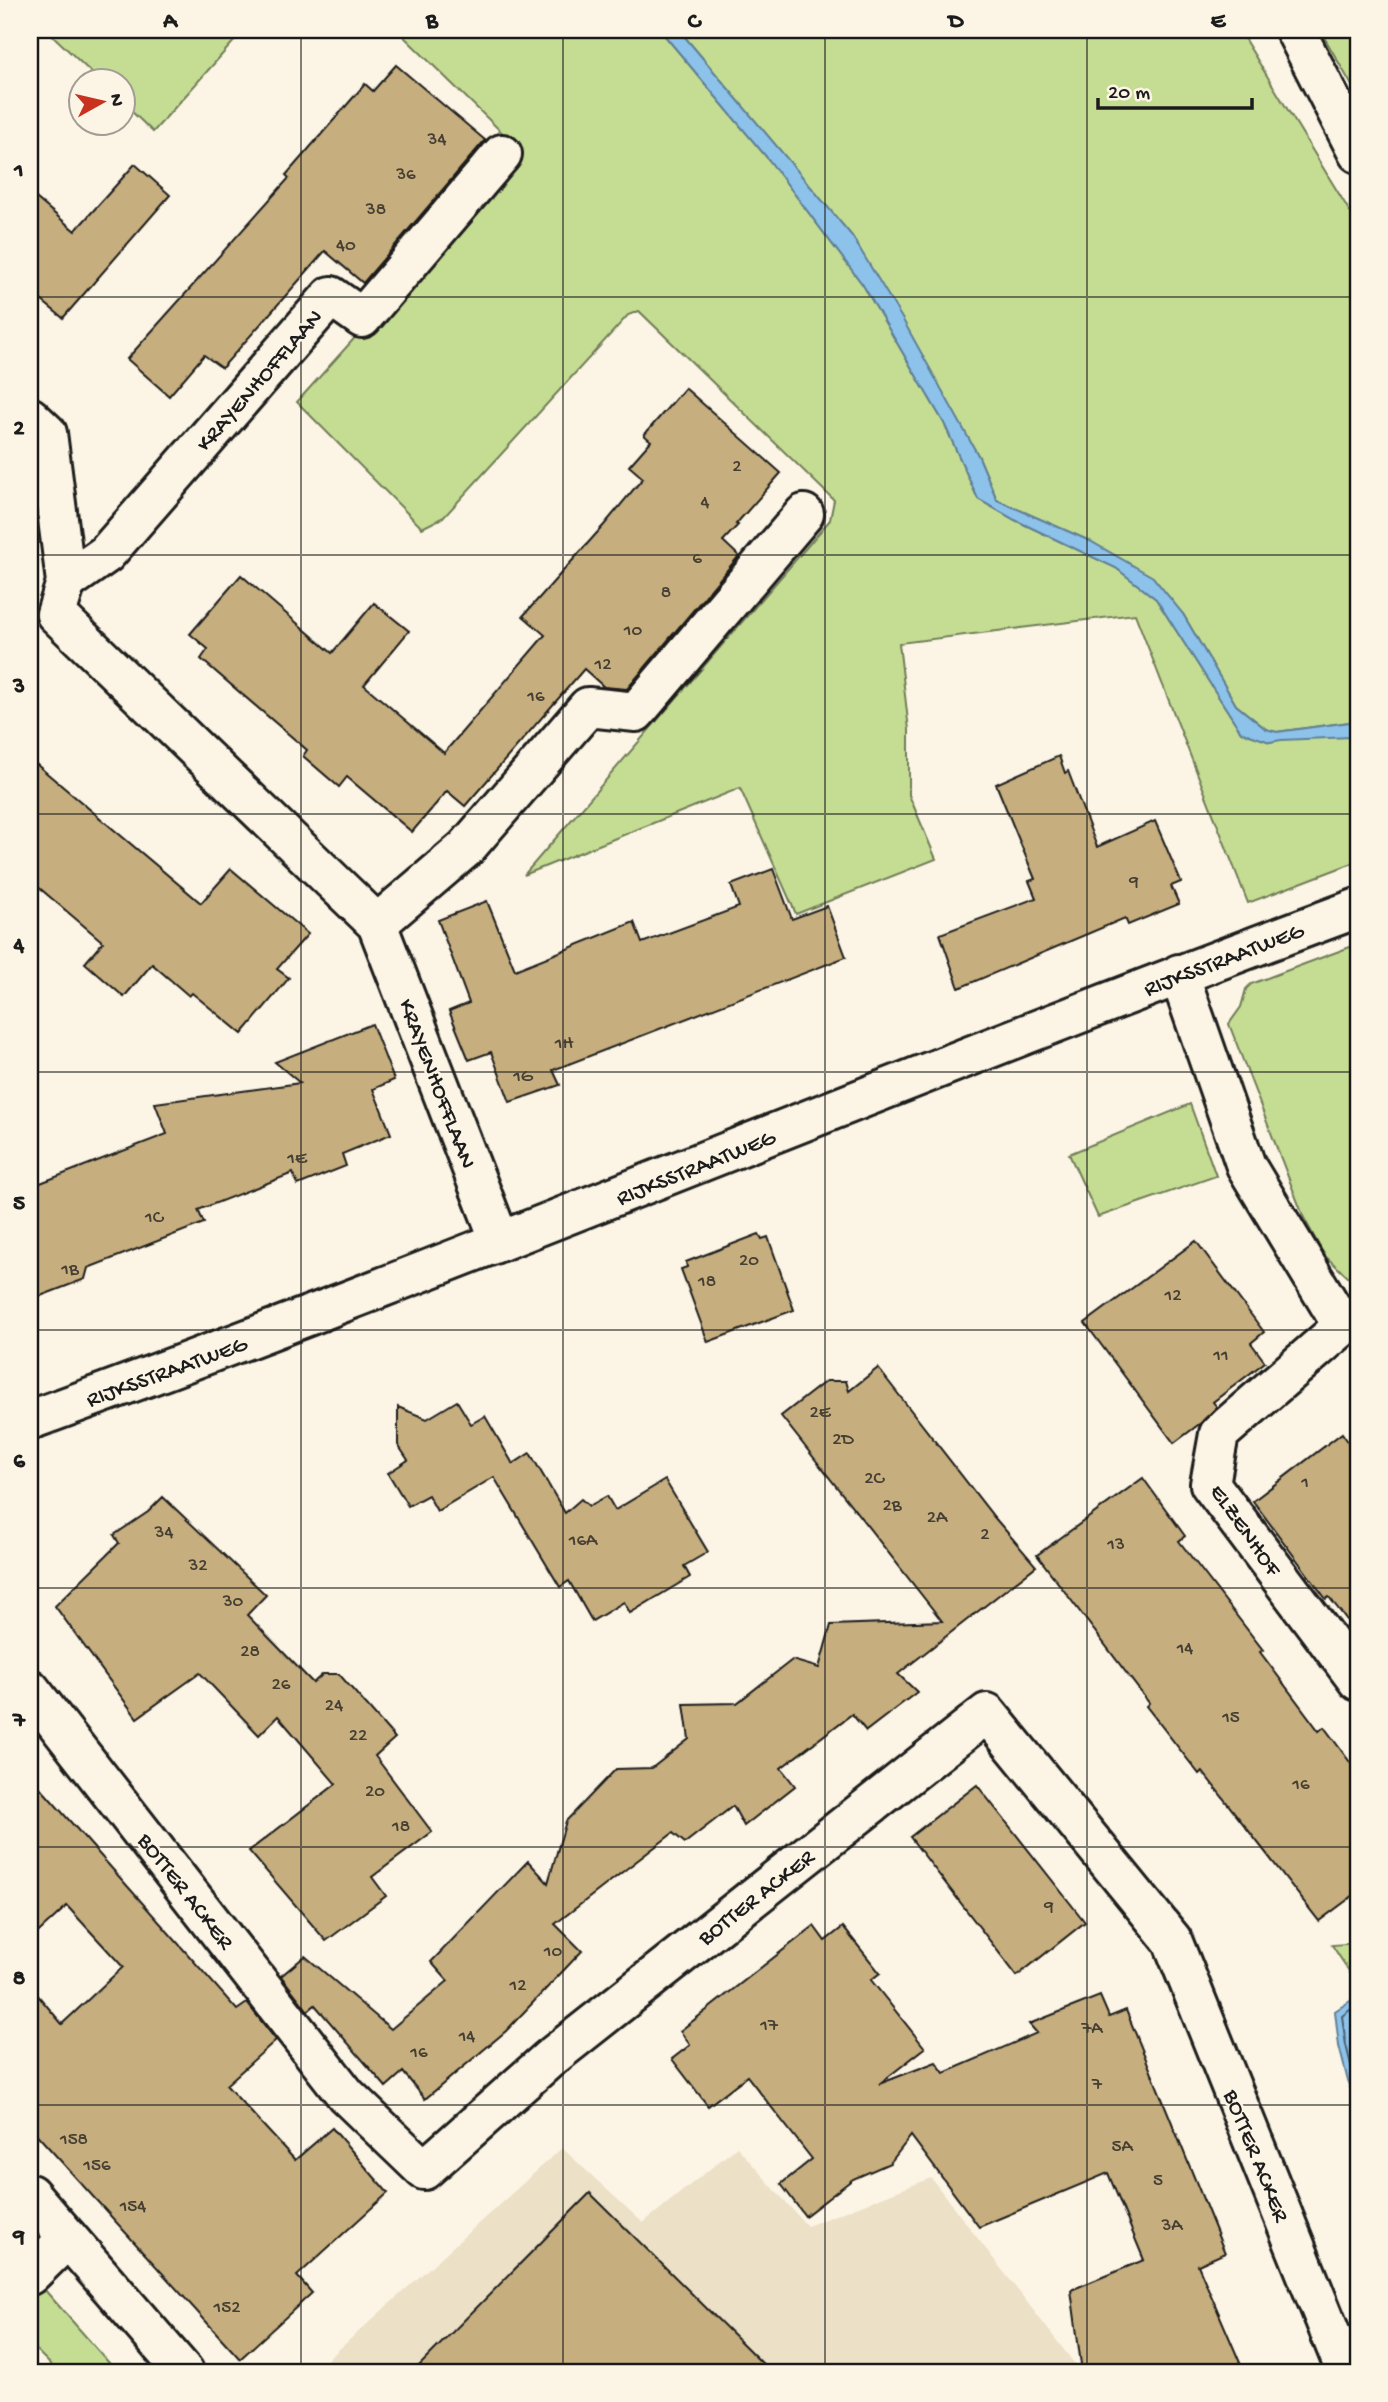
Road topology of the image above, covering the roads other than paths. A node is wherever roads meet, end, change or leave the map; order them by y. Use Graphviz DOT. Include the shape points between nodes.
graph roads {
  1 [pos="1295,30"];
  2 [pos="1358,153"];
  3 [pos="502,154"];
  4 [pos="30,417"];
  5 [pos="804,514"];
  6 [pos="51,609"];
  7 [pos="1358,908"];
  8 [pos="377,924"];
  9 [pos="1180,974"];
  10 [pos="500,1241"];
  11 [pos="1350,1319"];
  12 [pos="30,1420"];
  13 [pos="1358,1681"];
  14 [pos="30,1689"];
  15 [pos="30,2194"];
  16 [pos="68,2238"];
  17 [pos="30,2275"];
  18 [pos="184,2372"];
  19 [pos="1346,2372"];
  1 -- 2 [label="street"];
  3 -- 6 [label="street, KRAYENHOFFLAAN" via="362,317 331,296 106,554"];
  4 -- 6 [label="street" via="47,433"];
  5 -- 8 [label="street" via="636,712 588,707 466,848"];
  6 -- 8 [label="street, KRAYENHOFFLAAN"];
  7 -- 9 [label="street, RIJKSSTRAATWEG"];
  8 -- 10 [label="street, KRAYENHOFFLAAN"];
  9 -- 10 [label="street, RIJKSSTRAATWEG"];
  9 -- 11 [label="street, ELZENHOF" via="1246,1166"];
  10 -- 12 [label="street, RIJKSSTRAATWEG"];
  11 -- 13 [label="street, ELZENHOF" via="1219,1434 1209,1484"];
  14 -- 19 [label="street, BOTTER ACKER" via="346,2095 424,2170 549,2059 987,1713 1172,1940"];
  15 -- 16 [label="street"];
  16 -- 17 [label="street"];
  16 -- 18 [label="street"];
}
